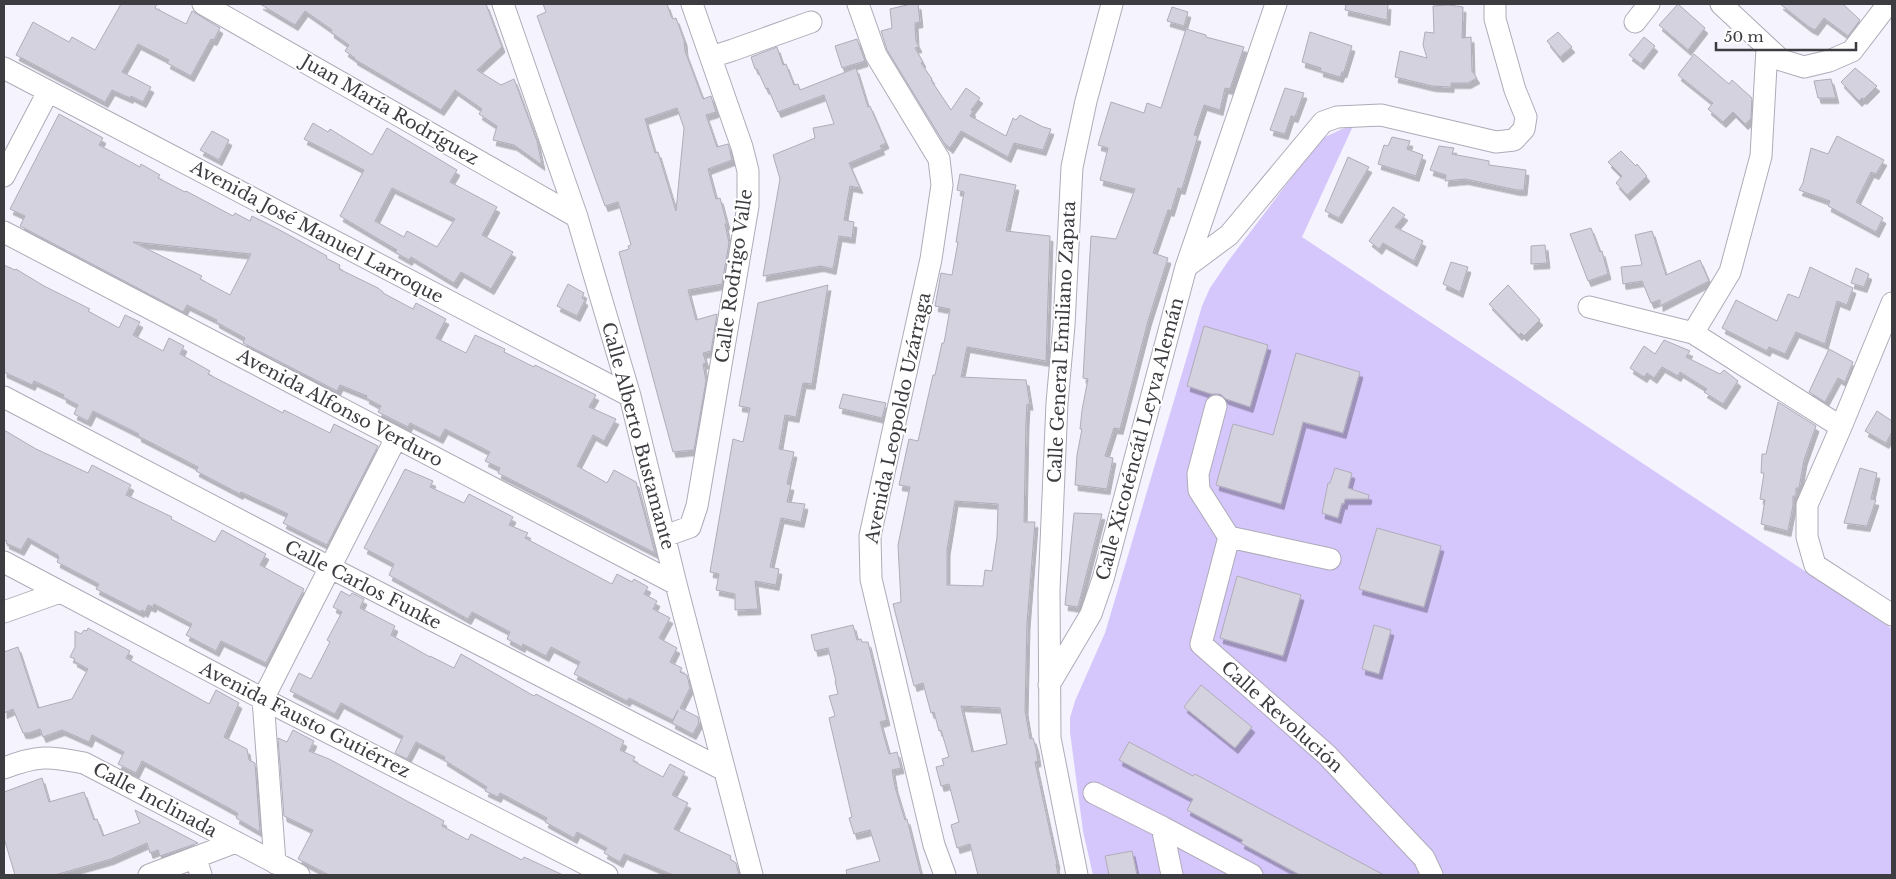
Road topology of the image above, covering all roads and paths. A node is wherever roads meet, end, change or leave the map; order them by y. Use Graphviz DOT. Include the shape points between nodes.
graph roads {
  1 [pos="203,4"];
  2 [pos="503,4"];
  3 [pos="692,4"];
  4 [pos="858,4"];
  5 [pos="1112,4"];
  6 [pos="1276,4"];
  7 [pos="1495,4"];
  8 [pos="1649,4"];
  9 [pos="1721,4"];
  10 [pos="1888,4"];
  11 [pos="811,22"];
  12 [pos="1635,22"];
  13 [pos="1767,48"];
  14 [pos="711,57"];
  15 [pos="4,68"];
  16 [pos="48,92"];
  17 [pos="4,176"];
  18 [pos="577,217"];
  19 [pos="4,232"];
  20 [pos="1186,267"];
  21 [pos="1892,303"];
  22 [pos="1589,308"];
  23 [pos="1693,333"];
  24 [pos="630,396"];
  25 [pos="4,397"];
  26 [pos="1216,406"];
  27 [pos="1841,427"];
  28 [pos="396,438"];
  29 [pos="665,536"];
  30 [pos="1229,537"];
  31 [pos="1330,559"];
  32 [pos="4,562"];
  33 [pos="331,568"];
  34 [pos="676,584"];
  35 [pos="60,592"];
  36 [pos="4,612"];
  37 [pos="1892,616"];
  38 [pos="1049,686"];
  39 [pos="263,699"];
  40 [pos="4,768"];
  41 [pos="724,770"];
  42 [pos="1094,793"];
  43 [pos="1162,827"];
  44 [pos="236,842"];
  45 [pos="275,863"];
  46 [pos="199,867"];
  47 [pos="149,875"];
  48 [pos="298,875"];
  49 [pos="607,875"];
  50 [pos="752,875"];
  51 [pos="945,875"];
  52 [pos="1077,875"];
  53 [pos="1172,875"];
  54 [pos="1252,875"];
  55 [pos="1432,875"];
  1 -- 18 [label="street, Juan María Rodríguez"];
  2 -- 18 [label="street, Calle Alberto Bustamante"];
  3 -- 14 [label="street, Calle Rodrigo Valle"];
  4 -- 51 [label="street, Avenida Leopoldo Uzárraga" via="876,55 939,159 942,185 931,259 870,536 871,579 934,845"];
  5 -- 38 [label="street, Calle General Emiliano Zapata" via="1086,100 1072,168 1057,403 1049,590"];
  6 -- 20 [label="street, Calle Xicoténcátl Leyva Alemán"];
  7 -- 20 [label="street" via="1495,19 1514,90 1526,117 1524,128 1514,140 1496,142 1380,116 1336,117 1323,122 1229,235"];
  8 -- 12 [label="street"];
  9 -- 13 [label="street"];
  10 -- 13 [label="street" via="1852,51 1829,61 1804,67 1781,60"];
  11 -- 14 [label="street"];
  13 -- 23 [label="street" via="1761,156 1730,272"];
  14 -- 29 [label="street, Calle Rodrigo Valle" via="748,171 748,206 698,506 690,527"];
  15 -- 16 [label="street, Avenida José Manuel Larroque"];
  16 -- 17 [label="street"];
  16 -- 24 [label="street, Avenida José Manuel Larroque"];
  18 -- 24 [label="street, Calle Alberto Bustamante"];
  19 -- 28 [label="street, Avenida Alfonso Verduro"];
  20 -- 38 [label="street, Calle Xicoténcátl Leyva Alemán" via="1103,579 1091,614"];
  21 -- 27 [label="street"];
  22 -- 23 [label="street"];
  23 -- 27 [label="street"];
  24 -- 29 [label="street, Calle Alberto Bustamante"];
  25 -- 33 [label="street, Calle Carlos Funke"];
  26 -- 30 [label="street" via="1198,474 1199,490"];
  27 -- 37 [label="street" via="1806,505 1807,537 1816,565"];
  28 -- 33 [label="street"];
  28 -- 34 [label="street, Avenida Alfonso Verduro"];
  29 -- 34 [label="street, Calle Alberto Bustamante"];
  30 -- 31 [label="street"];
  30 -- 55 [label="street, Calle Revolución" via="1201,644 1327,755 1424,858"];
  32 -- 35 [label="street, Avenida Fausto Gutiérrez"];
  33 -- 39 [label="street"];
  33 -- 41 [label="street, Calle Carlos Funke"];
  34 -- 41 [label="street, Calle Alberto Bustamante"];
  35 -- 36 [label="street"];
  35 -- 39 [label="street, Avenida Fausto Gutiérrez"];
  38 -- 52 [label="street" via="1050,738"];
  39 -- 45 [label="street"];
  39 -- 49 [label="street, Avenida Fausto Gutiérrez"];
  40 -- 44 [label="street, Calle Inclinada" via="28,759 53,757 84,763"];
  41 -- 50 [label="street, Calle Alberto Bustamante"];
  42 -- 43 [label="street"];
  43 -- 53 [label="street"];
  43 -- 54 [label="street"];
  44 -- 45 [label="street, Calle Inclinada"];
  44 -- 46 [label="street"];
  45 -- 48 [label="street, Calle Inclinada"];
  46 -- 47 [label="street"];
}
